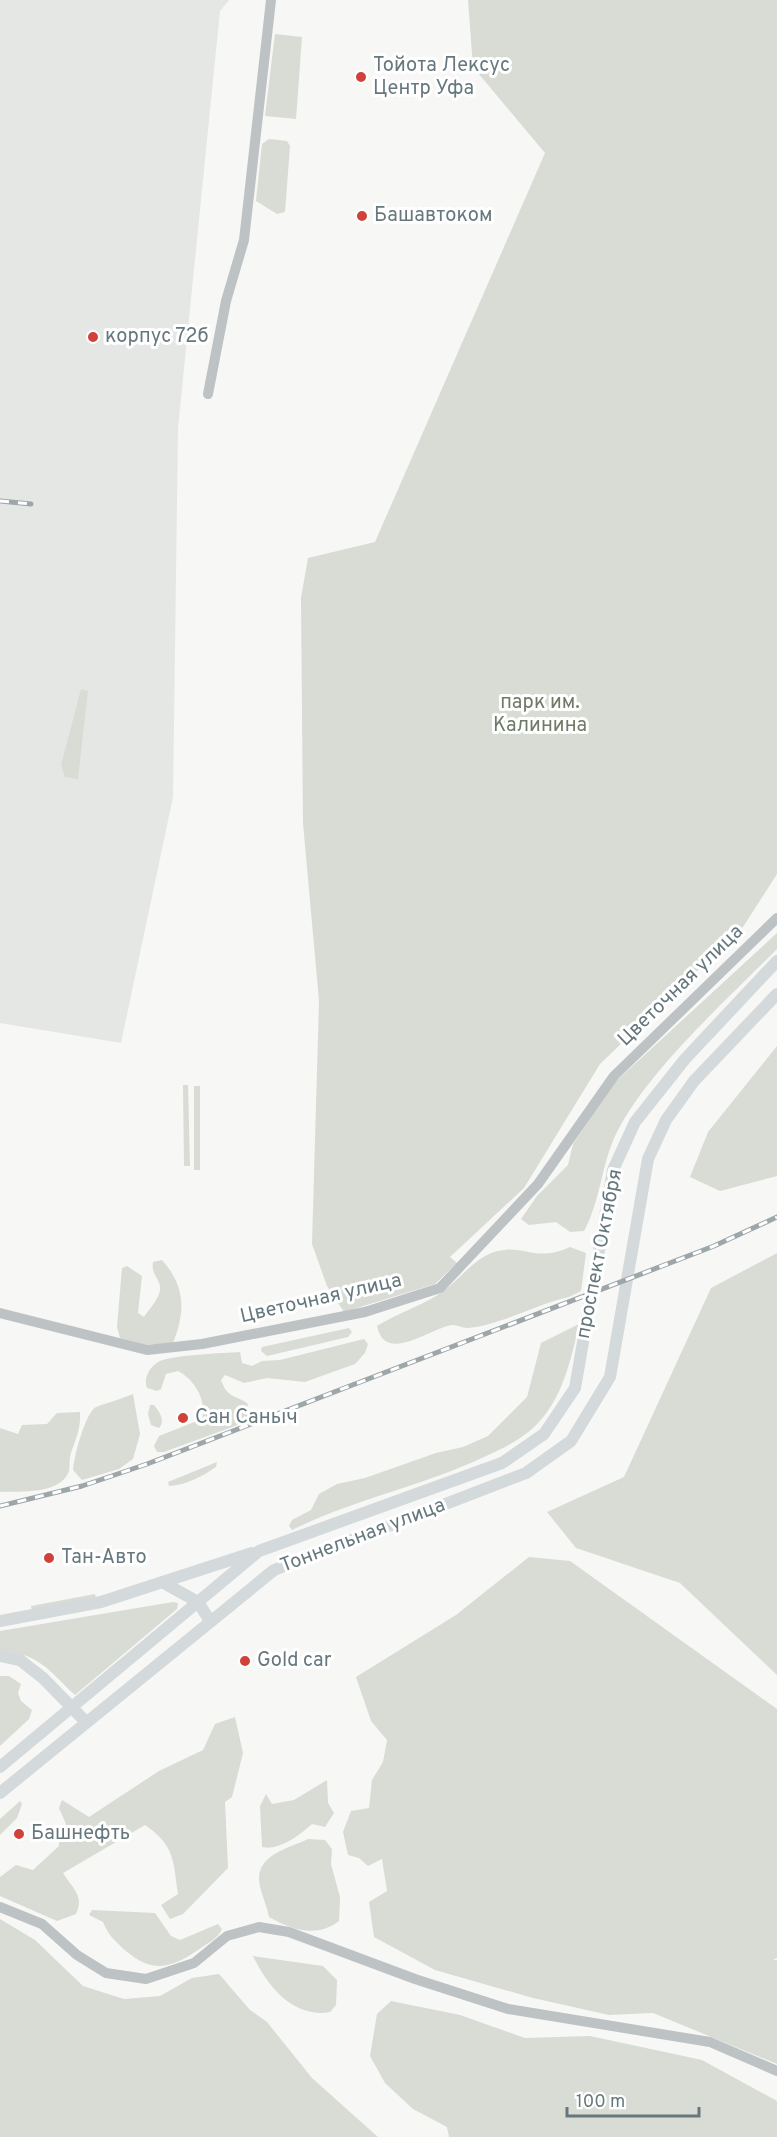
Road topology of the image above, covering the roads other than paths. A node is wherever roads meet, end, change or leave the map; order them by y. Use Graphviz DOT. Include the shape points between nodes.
graph roads {
  1 [pos="271,0"];
  2 [pos="208,394"];
  3 [pos="777,918"];
  4 [pos="777,961"];
  5 [pos="777,994"];
  6 [pos="0,1314"];
  7 [pos="610,1377"];
  8 [pos="575,1388"];
  9 [pos="259,1551"];
  10 [pos="162,1582"];
  11 [pos="198,1602"];
  12 [pos="0,1621"];
  13 [pos="210,1621"];
  14 [pos="0,1656"];
  15 [pos="73,1708"];
  16 [pos="86,1722"];
  17 [pos="0,1767"];
  18 [pos="0,1793"];
  19 [pos="0,1907"];
  20 [pos="777,2071"];
  1 -- 2 [label="street" via="244,240 226,301"];
  3 -- 6 [label="street, Цветочная улица" via="614,1076 538,1184 440,1288 365,1312 202,1344 147,1350"];
  4 -- 8 [label="main road, проспект Октября" via="686,1059 635,1122 613,1170"];
  5 -- 7 [label="main road, проспект Октября" via="694,1082 666,1120 648,1159"];
  7 -- 13 [label="main road, Тоннельная улица" via="571,1441 526,1473 274,1570"];
  8 -- 9 [label="main road, Тоннельная улица" via="544,1434 502,1463"];
  9 -- 10 [label="main road"];
  9 -- 11 [label="main road, Тоннельная улица"];
  10 -- 11 [label="main road"];
  10 -- 12 [label="main road" via="102,1602"];
  11 -- 13 [label="main road"];
  11 -- 15 [label="main road, Тоннельная улица"];
  13 -- 16 [label="main road, Тоннельная улица"];
  14 -- 15 [label="main road" via="20,1660"];
  15 -- 16 [label="main road"];
  15 -- 17 [label="main road, Тоннельная улица"];
  16 -- 18 [label="main road, Тоннельная улица"];
  19 -- 20 [label="street" via="42,1924 77,1955 106,1973 146,1979 194,1963 227,1936 259,1927 289,1932 508,2009 710,2042"];
}
